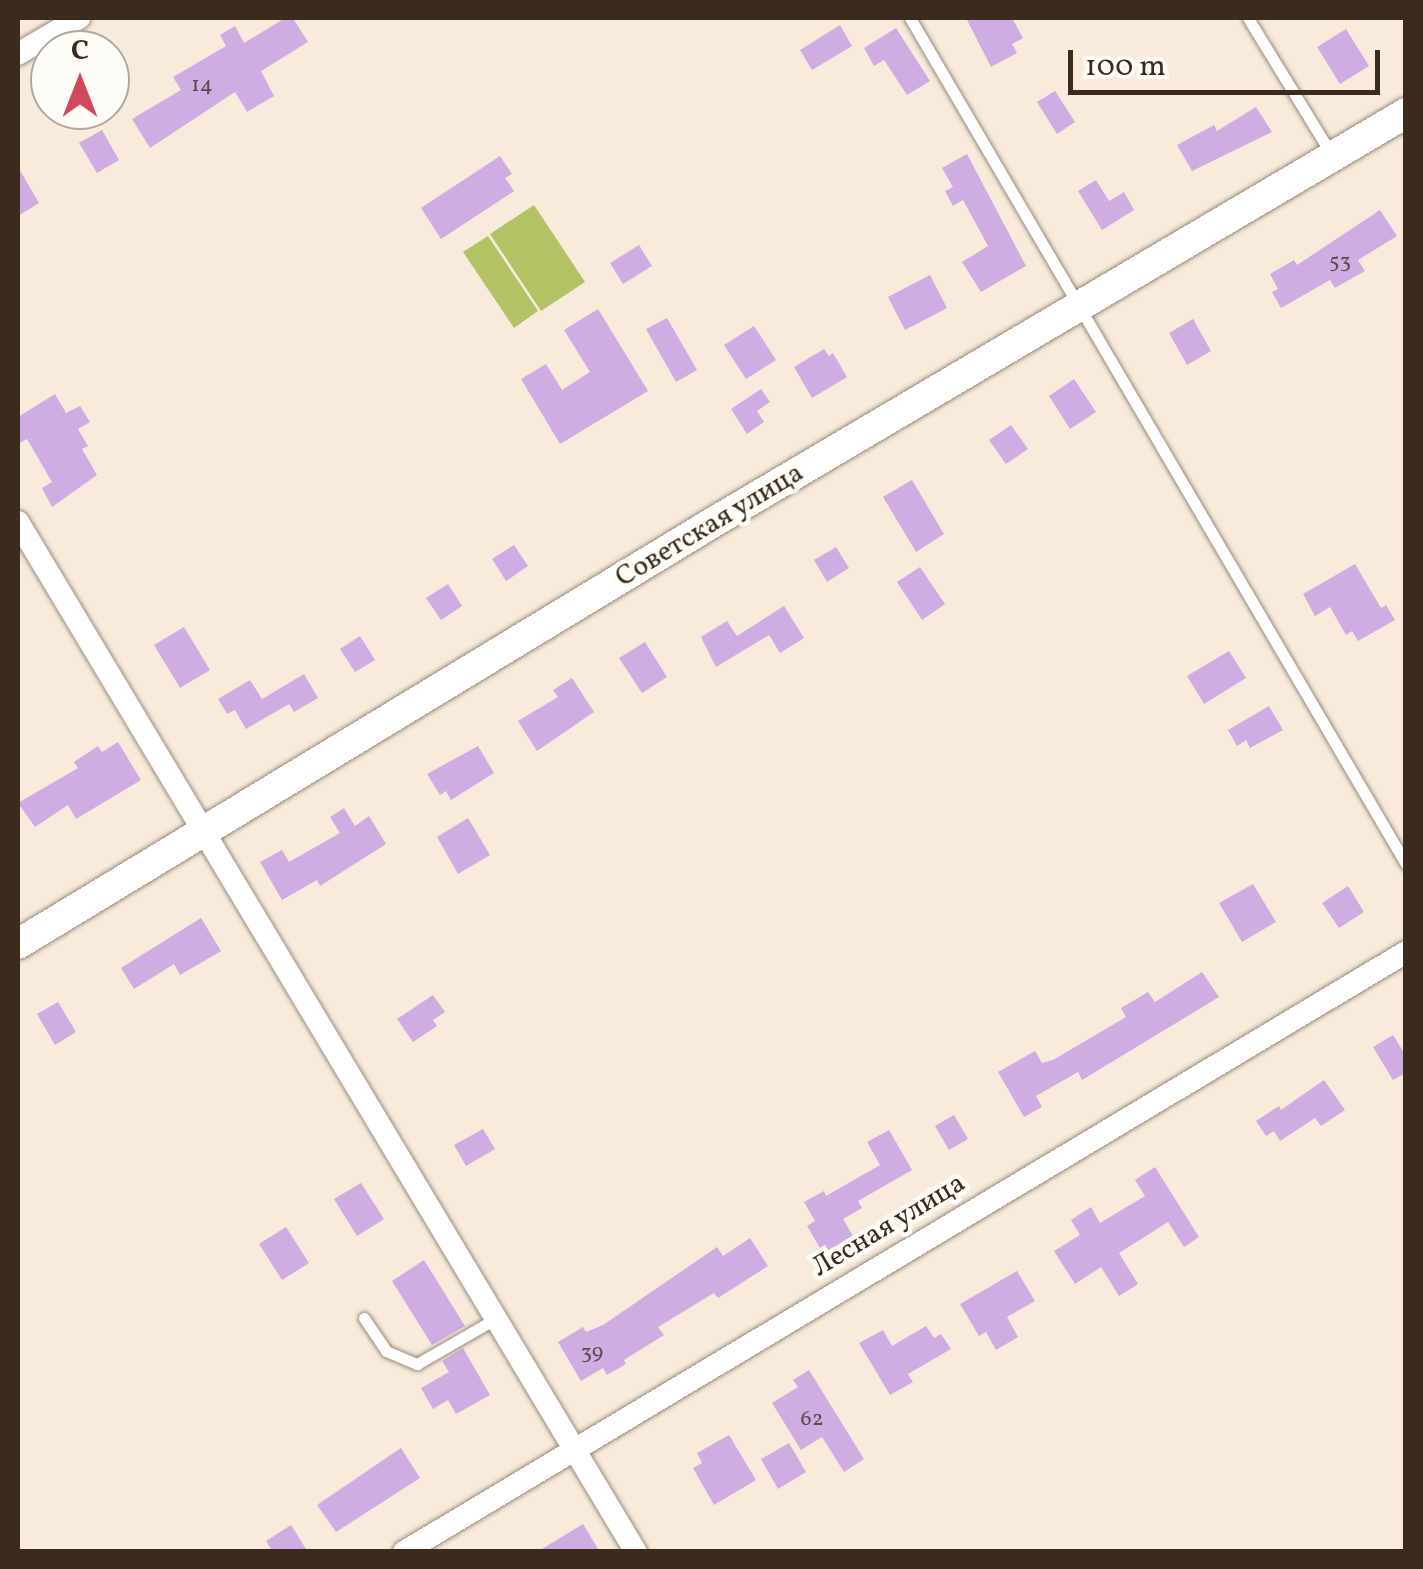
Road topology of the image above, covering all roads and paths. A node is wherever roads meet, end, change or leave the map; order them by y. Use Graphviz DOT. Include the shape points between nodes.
graph roads {
  1 [pos="80,18"];
  2 [pos="910,18"];
  3 [pos="1248,18"];
  4 [pos="18,54"];
  5 [pos="1406,113"];
  6 [pos="1333,156"];
  7 [pos="1082,307"];
  8 [pos="18,522"];
  9 [pos="202,834"];
  10 [pos="1406,864"];
  11 [pos="18,944"];
  12 [pos="1406,952"];
  13 [pos="364,1318"];
  14 [pos="495,1318"];
  15 [pos="574,1449"];
  16 [pos="404,1552"];
  17 [pos="636,1552"];
  1 -- 4 [label="street"];
  2 -- 7 [label="lane"];
  3 -- 6 [label="lane"];
  5 -- 6 [label="street, Советская улица"];
  6 -- 7 [label="street, Советская улица"];
  7 -- 9 [label="street, Советская улица"];
  7 -- 10 [label="lane"];
  8 -- 9 [label="street"];
  9 -- 11 [label="street, Советская улица"];
  9 -- 14 [label="street"];
  12 -- 15 [label="street, Лесная улица"];
  13 -- 14 [label="lane" via="386,1351 417,1364"];
  14 -- 15 [label="street"];
  15 -- 16 [label="street, Лесная улица"];
  15 -- 17 [label="street"];
}
